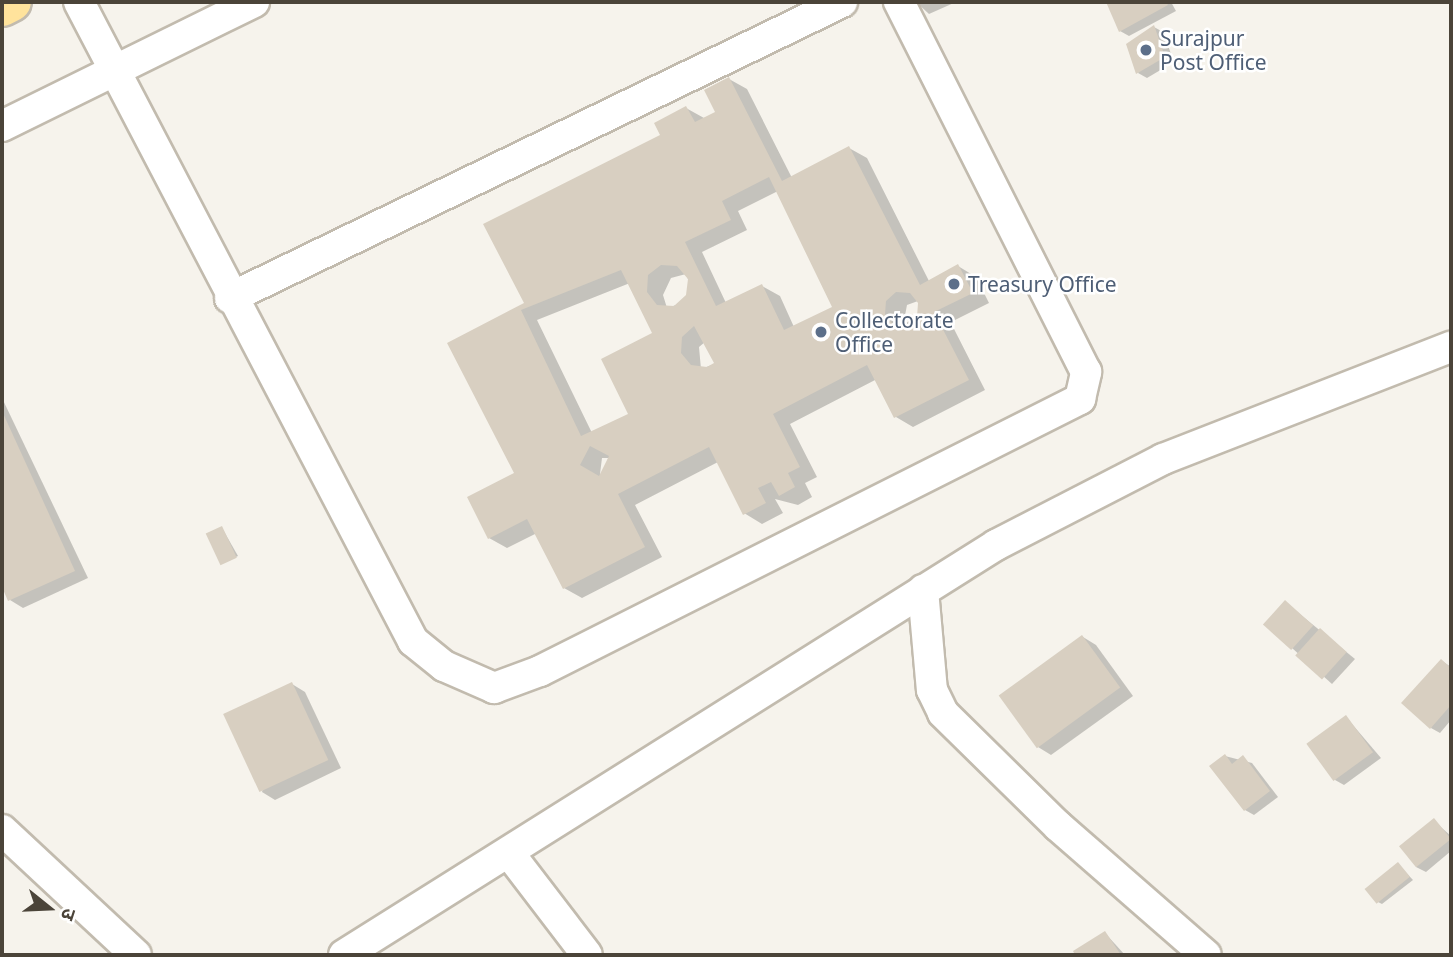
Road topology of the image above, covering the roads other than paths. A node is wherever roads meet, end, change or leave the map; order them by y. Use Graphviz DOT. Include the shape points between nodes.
graph roads {
  1 [pos="12,2"];
  2 [pos="79,2"];
  3 [pos="254,2"];
  4 [pos="842,2"];
  5 [pos="900,2"];
  6 [pos="2,7"];
  7 [pos="116,73"];
  8 [pos="2,126"];
  9 [pos="230,298"];
  10 [pos="1451,346"];
  11 [pos="923,590"];
  12 [pos="2,830"];
  13 [pos="509,853"];
  14 [pos="136,955"];
  15 [pos="344,955"];
  16 [pos="587,955"];
  17 [pos="1206,955"];
  1 -- 6 [label="main road"];
  2 -- 7 [label="street"];
  3 -- 7 [label="street"];
  4 -- 9 [label="street"];
  5 -- 9 [label="street" via="1086,372 1080,399 540,671 494,688 444,667 413,641"];
  7 -- 8 [label="street"];
  7 -- 9 [label="street"];
  10 -- 11 [label="street" via="1163,459 996,545"];
  11 -- 13 [label="street"];
  11 -- 17 [label="street" via="932,690 943,713 1058,826"];
  12 -- 14 [label="street"];
  13 -- 15 [label="street"];
  13 -- 16 [label="street"];
}
